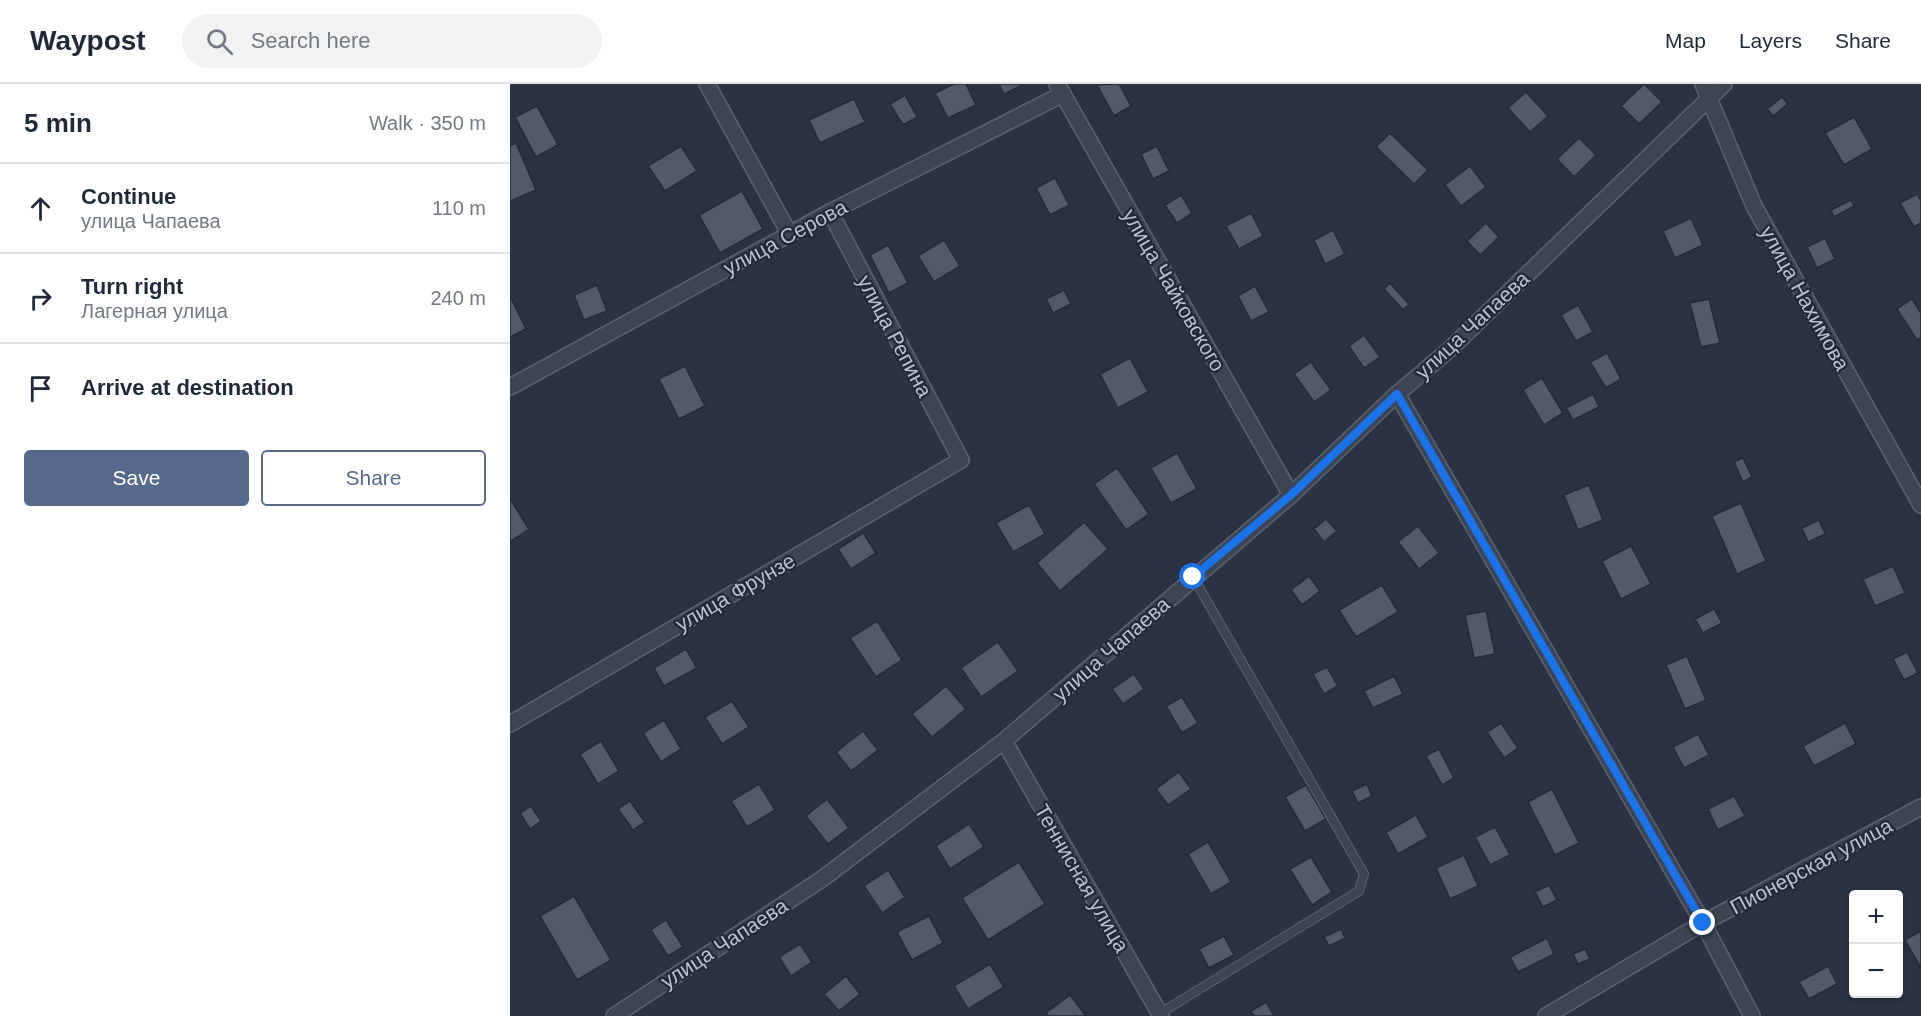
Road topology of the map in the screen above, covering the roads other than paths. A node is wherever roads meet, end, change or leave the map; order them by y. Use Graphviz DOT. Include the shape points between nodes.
graph roads {
  1 [pos="707,84"];
  2 [pos="1724,84"];
  3 [pos="1060,89"];
  4 [pos="1707,91"];
  5 [pos="830,212"];
  6 [pos="789,233"];
  7 [pos="510,387"];
  8 [pos="1397,394"];
  9 [pos="961,460"];
  10 [pos="1291,495"];
  11 [pos="1921,505"];
  12 [pos="1193,577"];
  13 [pos="510,724"];
  14 [pos="1004,741"];
  15 [pos="1921,807"];
  16 [pos="1703,923"];
  17 [pos="1160,1015"];
  18 [pos="614,1016"];
  19 [pos="1546,1016"];
  20 [pos="1752,1016"];
  1 -- 6 [label="street"];
  2 -- 4 [label="street, улица Чапаева"];
  3 -- 5 [label="street, улица Серова"];
  3 -- 10 [label="street, улица Чайковского"];
  4 -- 8 [label="street, улица Чапаева" via="1450,349"];
  4 -- 11 [label="street, улица Нахимова" via="1754,206"];
  5 -- 6 [label="street, улица Серова"];
  5 -- 9 [label="street, улица Репина"];
  6 -- 7 [label="street, улица Серова"];
  8 -- 10 [label="street, улица Чапаева"];
  8 -- 16 [label="street"];
  9 -- 13 [label="street, улица Фрунзе"];
  10 -- 12 [label="street, улица Чапаева"];
  12 -- 14 [label="street, улица Чапаева"];
  12 -- 17 [label="lane" via="1364,874 1359,891"];
  14 -- 17 [label="street, Теннисная улица"];
  14 -- 18 [label="street, улица Чапаева" via="822,879"];
  15 -- 16 [label="street, Пионерская улица"];
  16 -- 19 [label="street, Пионерская улица"];
  16 -- 20 [label="street"];
}
